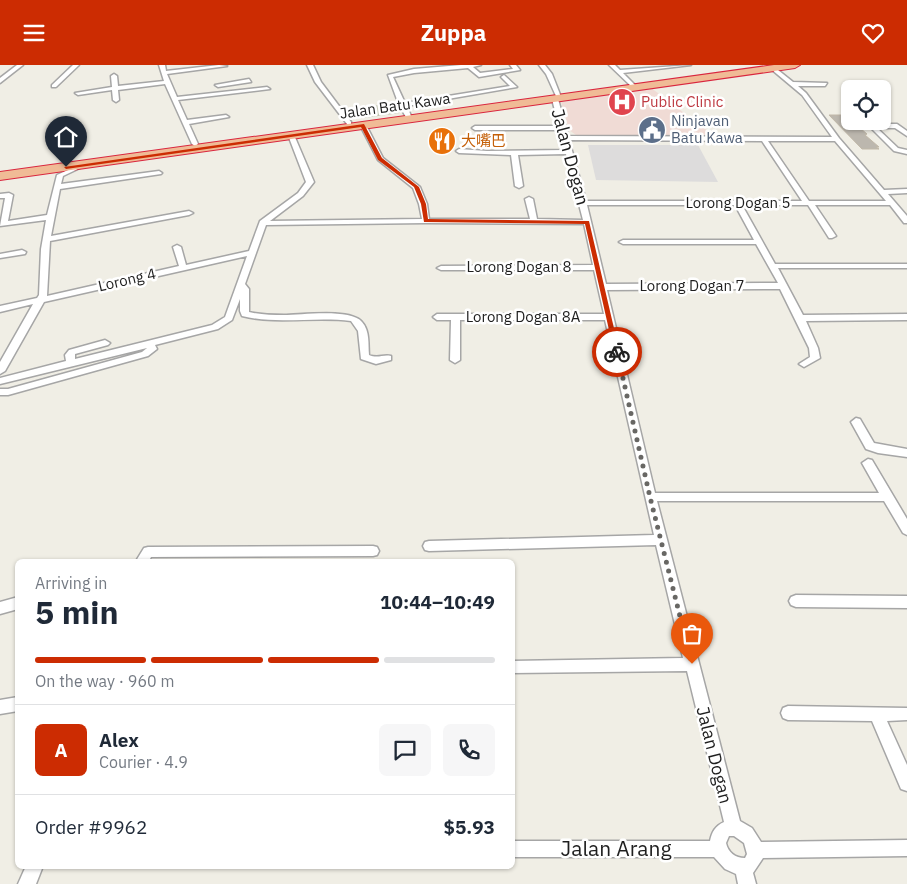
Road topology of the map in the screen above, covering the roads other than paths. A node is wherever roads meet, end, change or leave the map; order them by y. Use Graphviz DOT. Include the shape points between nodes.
graph roads {
  1 [pos="20,65"];
  2 [pos="76,65"];
  3 [pos="162,65"];
  4 [pos="310,65"];
  5 [pos="478,65"];
  6 [pos="513,65"];
  7 [pos="542,65"];
  8 [pos="612,65"];
  9 [pos="688,65"];
  10 [pos="795,65"];
  11 [pos="224,66"];
  12 [pos="469,66"];
  13 [pos="760,66"];
  14 [pos="775,66"];
  15 [pos="414,68"];
  16 [pos="163,73"];
  17 [pos="619,73"];
  18 [pos="114,76"];
  19 [pos="504,77"];
  20 [pos="0,81"];
  21 [pos="249,81"];
  22 [pos="167,82"];
  23 [pos="793,84"];
  24 [pos="825,84"];
  25 [pos="632,85"];
  26 [pos="54,86"];
  27 [pos="115,89"];
  28 [pos="267,89"];
  29 [pos="78,93"];
  30 [pos="220,95"];
  31 [pos="557,97"];
  32 [pos="174,99"];
  33 [pos="116,100"];
  34 [pos="402,105"];
  35 [pos="408,116"];
  36 [pos="226,117"];
  37 [pos="186,122"];
  38 [pos="349,123"];
  39 [pos="363,125"];
  40 [pos="475,128"];
  41 [pos="563,128"];
  42 [pos="907,134"];
  43 [pos="291,135"];
  44 [pos="566,138"];
  45 [pos="763,138"];
  46 [pos="837,139"];
  47 [pos="195,144"];
  48 [pos="459,151"];
  49 [pos="570,152"];
  50 [pos="907,152"];
  51 [pos="514,153"];
  52 [pos="83,165"];
  53 [pos="32,172"];
  54 [pos="159,173"];
  55 [pos="0,175"];
  56 [pos="60,175"];
  57 [pos="519,186"];
  58 [pos="56,187"];
  59 [pos="907,191"];
  60 [pos="883,192"];
  61 [pos="0,196"];
  62 [pos="529,199"];
  63 [pos="582,203"];
  64 [pos="737,203"];
  65 [pos="809,203"];
  66 [pos="893,203"];
  67 [pos="189,213"];
  68 [pos="50,217"];
  69 [pos="426,221"];
  70 [pos="907,221"];
  71 [pos="534,222"];
  72 [pos="587,222"];
  73 [pos="264,223"];
  74 [pos="2,224"];
  75 [pos="832,236"];
  76 [pos="47,239"];
  77 [pos="623,242"];
  78 [pos="758,242"];
  79 [pos="177,247"];
  80 [pos="254,251"];
  81 [pos="22,252"];
  82 [pos="0,256"];
  83 [pos="771,265"];
  84 [pos="907,266"];
  85 [pos="183,267"];
  86 [pos="597,267"];
  87 [pos="441,268"];
  88 [pos="241,285"];
  89 [pos="782,286"];
  90 [pos="601,287"];
  91 [pos="41,299"];
  92 [pos="0,309"];
  93 [pos="437,317"];
  94 [pos="456,317"];
  95 [pos="609,317"];
  96 [pos="907,317"];
  97 [pos="800,318"];
  98 [pos="105,343"];
  99 [pos="150,343"];
  100 [pos="388,358"];
  101 [pos="455,360"];
  102 [pos="70,363"];
  103 [pos="804,364"];
  104 [pos="0,371"];
  105 [pos="0,381"];
  106 [pos="0,392"];
  107 [pos="856,422"];
  108 [pos="907,453"];
  109 [pos="868,463"];
  110 [pos="650,497"];
  111 [pos="887,497"];
  112 [pos="907,530"];
  113 [pos="661,540"];
  114 [pos="428,546"];
  115 [pos="373,551"];
  116 [pos="145,557"];
  117 [pos="796,601"];
  118 [pos="907,602"];
  119 [pos="15,604"];
  120 [pos="0,608"];
  121 [pos="692,664"];
  122 [pos="515,667"];
  123 [pos="15,704"];
  124 [pos="0,707"];
  125 [pos="788,713"];
  126 [pos="876,713"];
  127 [pos="905,714"];
  128 [pos="907,783"];
  129 [pos="733,827"];
  130 [pos="907,848"];
  131 [pos="515,849"];
  132 [pos="719,849"];
  133 [pos="756,850"];
  134 [pos="34,869"];
  135 [pos="745,876"];
  136 [pos="28,884"];
  1 -- 20 [label="street"];
  2 -- 26 [label="street"];
  3 -- 16 [label="street"];
  4 -- 38 [label="street" via="318,82"];
  5 -- 12 [label="street"];
  6 -- 12 [label="street" via="518,70 479,75"];
  7 -- 31 [label="street, Jalan Dogan" via="549,74"];
  8 -- 17 [label="street"];
  9 -- 17 [label="street"];
  10 -- 14 [label="highway, Jalan Batu Kawa"];
  11 -- 16 [label="street"];
  12 -- 15 [label="street"];
  13 -- 14 [label="highway, Jalan Batu Kawa"];
  13 -- 25 [label="highway, Jalan Batu Kawa"];
  14 -- 23 [label="street"];
  14 -- 31 [label="highway, Jalan Batu Kawa"];
  15 -- 34 [label="street" via="390,76"];
  16 -- 22 [label="street"];
  17 -- 25 [label="street"];
  18 -- 27 [label="street"];
  19 -- 34 [label="street" via="514,87"];
  21 -- 30 [label="street" via="217,83"];
  22 -- 27 [label="street"];
  22 -- 32 [label="street"];
  23 -- 24 [label="street"];
  23 -- 46 [label="street"];
  25 -- 31 [label="highway, Jalan Batu Kawa"];
  27 -- 29 [label="street"];
  27 -- 33 [label="street"];
  28 -- 30 [label="street"];
  30 -- 32 [label="street"];
  31 -- 35 [label="highway, Jalan Batu Kawa"];
  31 -- 39 [label="highway, Jalan Batu Kawa"];
  31 -- 41 [label="street, Jalan Dogan"];
  32 -- 37 [label="street"];
  34 -- 35 [label="street"];
  35 -- 38 [label="highway, Jalan Batu Kawa"];
  36 -- 37 [label="street"];
  37 -- 47 [label="street"];
  38 -- 47 [label="highway, Jalan Batu Kawa"];
  39 -- 43 [label="highway, Jalan Batu Kawa"];
  39 -- 69 [label="street" via="380,159 416,187"];
  40 -- 41 [label="street"];
  41 -- 44 [label="street, Jalan Dogan"];
  42 -- 50 [label="street" via="897,126 872,126 896,150"];
  43 -- 52 [label="highway, Jalan Batu Kawa"];
  43 -- 73 [label="street" via="310,182 304,193 269,216"];
  44 -- 45 [label="street"];
  44 -- 49 [label="street, Jalan Dogan"];
  45 -- 46 [label="street"];
  45 -- 65 [label="street"];
  46 -- 60 [label="street"];
  47 -- 55 [label="highway, Jalan Batu Kawa"];
  48 -- 51 [label="street"];
  49 -- 51 [label="street"];
  49 -- 63 [label="street, Jalan Dogan"];
  51 -- 57 [label="street"];
  52 -- 53 [label="highway, Jalan Batu Kawa"];
  52 -- 56 [label="street"];
  53 -- 55 [label="highway, Jalan Batu Kawa"];
  53 -- 56 [label="street" via="50,171"];
  54 -- 58 [label="street"];
  56 -- 58 [label="street"];
  58 -- 68 [label="street"];
  59 -- 60 [label="street"];
  60 -- 66 [label="street"];
  61 -- 74 [label="street" via="9,195"];
  62 -- 71 [label="street"];
  63 -- 64 [label="street, Lorong Dogan 5"];
  63 -- 72 [label="street, Jalan Dogan"];
  64 -- 65 [label="street, Lorong Dogan 5"];
  64 -- 78 [label="street"];
  65 -- 66 [label="street, Lorong Dogan 5"];
  65 -- 75 [label="street"];
  66 -- 70 [label="street"];
  67 -- 76 [label="street"];
  68 -- 74 [label="street"];
  68 -- 76 [label="street"];
  69 -- 71 [label="street"];
  69 -- 73 [label="street"];
  71 -- 72 [label="street"];
  72 -- 86 [label="street, Jalan Dogan"];
  73 -- 80 [label="street"];
  76 -- 91 [label="street"];
  77 -- 78 [label="street"];
  78 -- 83 [label="street"];
  79 -- 85 [label="street"];
  80 -- 85 [label="street, Lorong 4"];
  80 -- 88 [label="street"];
  81 -- 82 [label="street"];
  83 -- 84 [label="street"];
  83 -- 89 [label="street"];
  85 -- 91 [label="street, Lorong 4"];
  86 -- 87 [label="street, Lorong Dogan 8"];
  86 -- 90 [label="street, Jalan Dogan"];
  88 -- 99 [label="street" via="226,322"];
  88 -- 100 [label="street" via="245,288 245,314 354,319 363,329 364,357 372,361"];
  89 -- 90 [label="street, Lorong Dogan 7"];
  89 -- 97 [label="street"];
  90 -- 95 [label="street, Jalan Dogan"];
  91 -- 92 [label="street, Lorong 4"];
  91 -- 104 [label="street"];
  93 -- 94 [label="street, Lorong Dogan 8A"];
  94 -- 95 [label="street, Lorong Dogan 8A"];
  94 -- 101 [label="street"];
  95 -- 110 [label="street, Jalan Dogan"];
  96 -- 97 [label="street"];
  97 -- 103 [label="street" via="816,354"];
  98 -- 102 [label="street" via="72,352"];
  99 -- 102 [label="street"];
  99 -- 106 [label="street" via="152,349 145,354"];
  102 -- 105 [label="street"];
  107 -- 108 [label="street" via="870,446"];
  109 -- 111 [label="street"];
  110 -- 111 [label="street"];
  110 -- 113 [label="street, Jalan Dogan"];
  111 -- 112 [label="street"];
  113 -- 114 [label="street"];
  113 -- 121 [label="street, Jalan Dogan"];
  115 -- 116 [label="street"];
  117 -- 118 [label="street"];
  119 -- 120 [label="street"];
  121 -- 122 [label="street"];
  121 -- 129 [label="street, Jalan Dogan"];
  123 -- 124 [label="street"];
  125 -- 126 [label="street"];
  126 -- 127 [label="street"];
  126 -- 128 [label="street"];
  129 -- 132 [label="street" via="718,836"];
  129 -- 133 [label="street" via="748,834"];
  130 -- 133 [label="street"];
  131 -- 132 [label="street, Jalan Arang"];
  132 -- 135 [label="street" via="728,863"];
  133 -- 135 [label="street"];
  134 -- 136 [label="street"];
}
